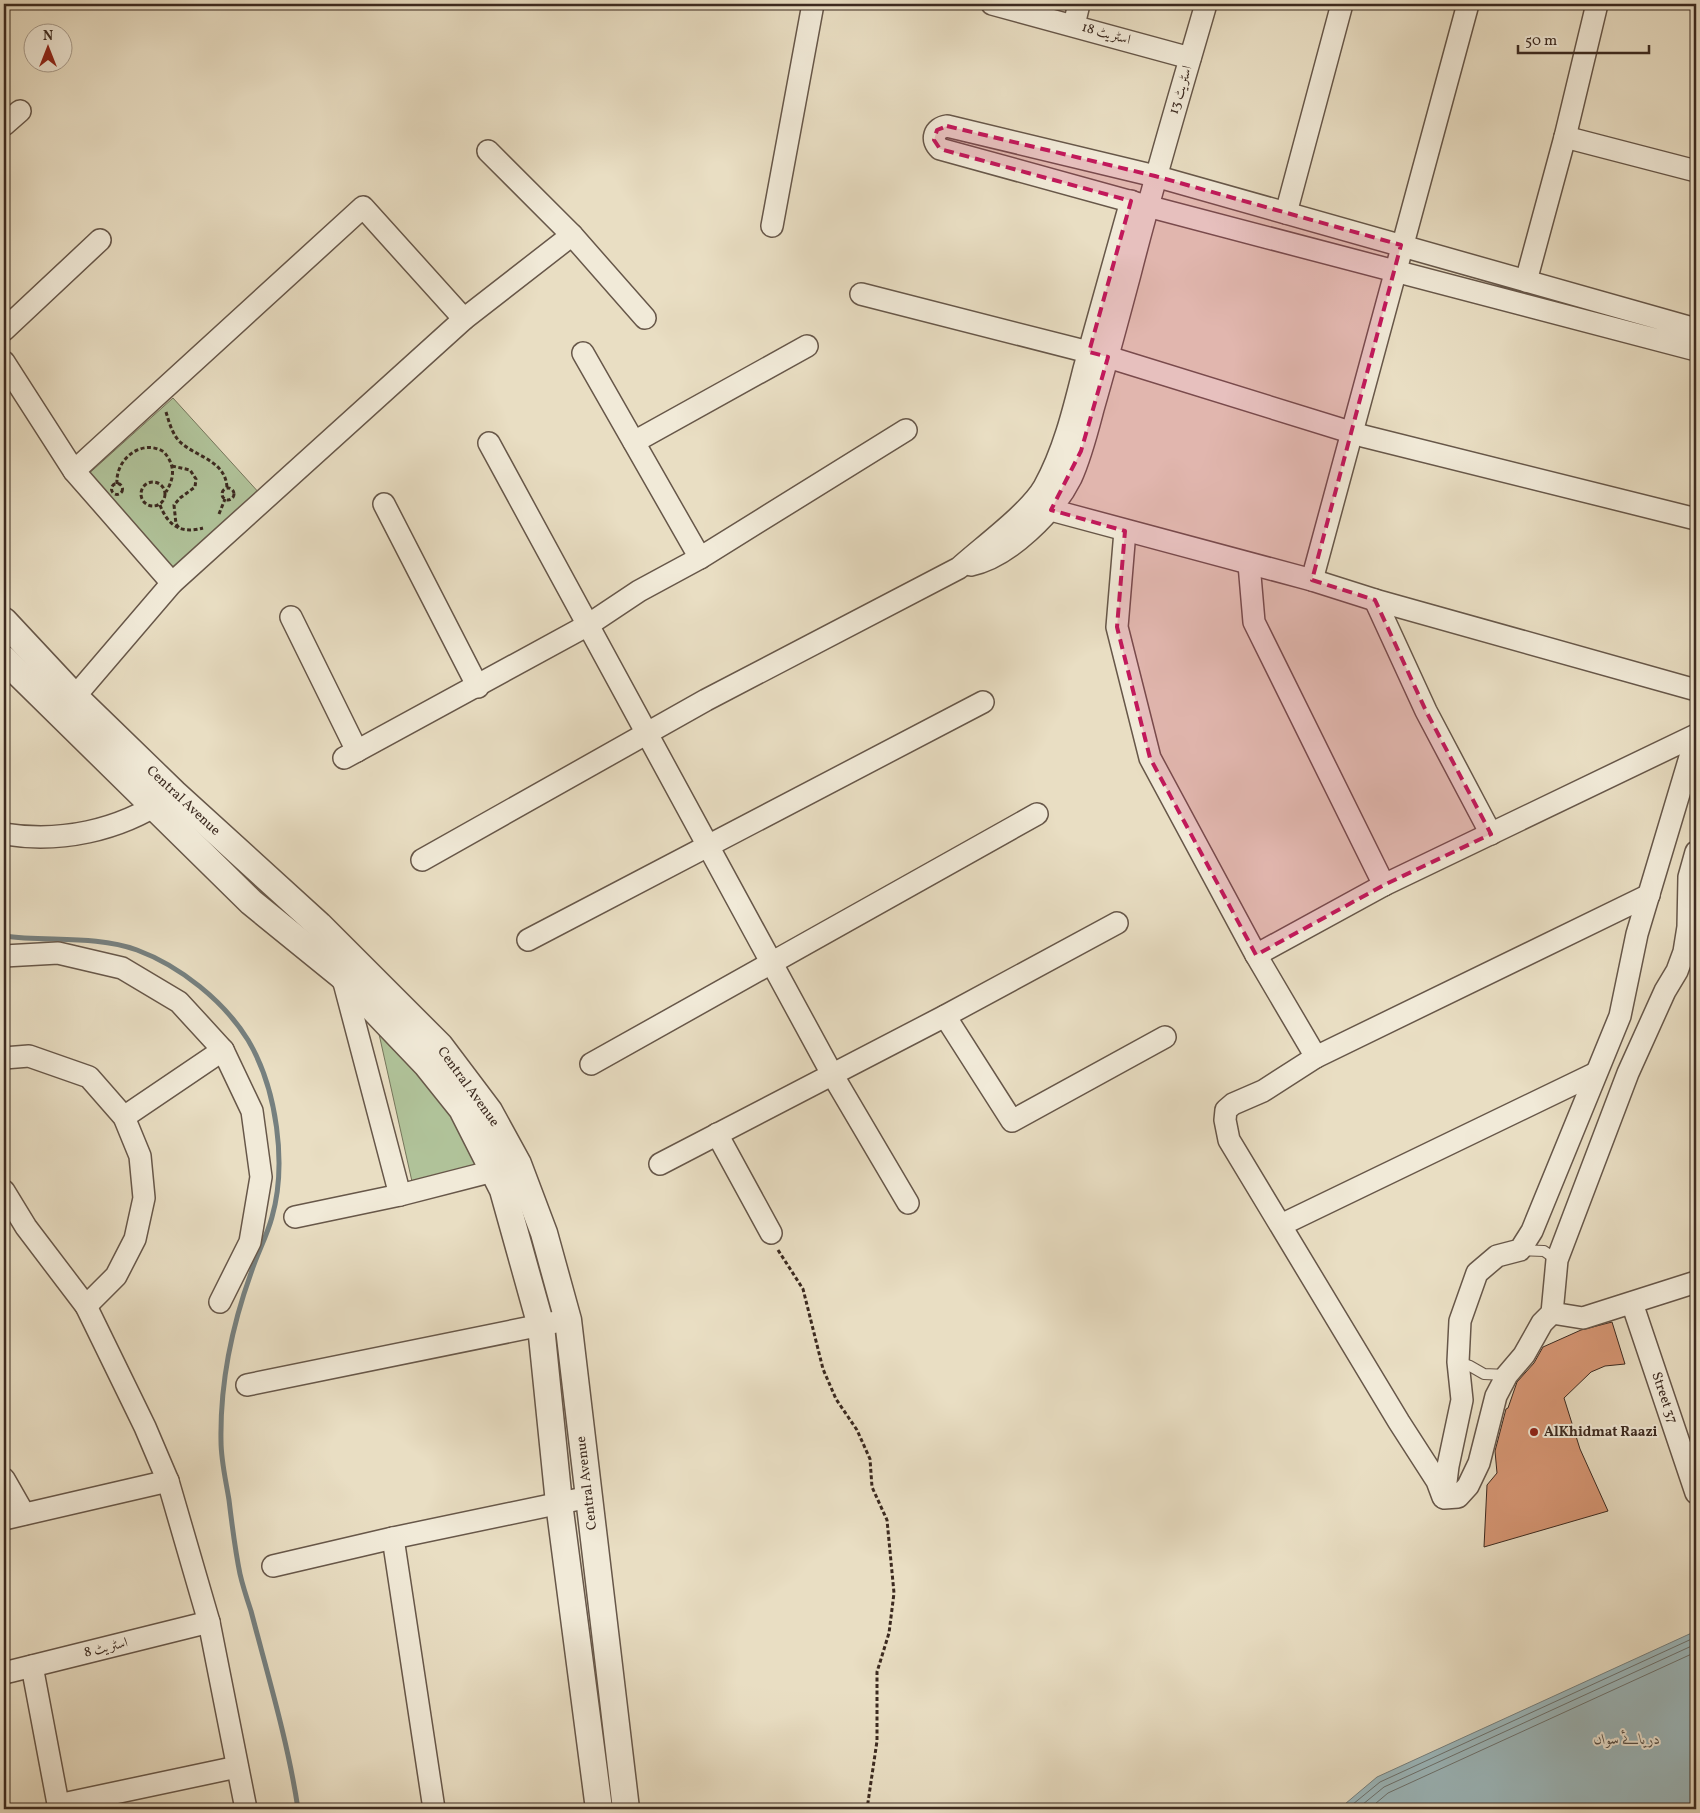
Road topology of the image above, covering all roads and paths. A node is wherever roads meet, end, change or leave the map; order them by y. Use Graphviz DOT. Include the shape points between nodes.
graph roads {
  1 [pos="813,4"];
  2 [pos="992,4"];
  3 [pos="1080,4"];
  4 [pos="1206,4"];
  5 [pos="1342,4"];
  6 [pos="1468,4"];
  7 [pos="1597,4"];
  8 [pos="1074,25"];
  9 [pos="1190,58"];
  10 [pos="20,110"];
  11 [pos="4,125"];
  12 [pos="1565,137"];
  13 [pos="488,151"];
  14 [pos="1696,171"];
  15 [pos="1155,176"];
  16 [pos="1139,204"];
  17 [pos="1286,213"];
  18 [pos="772,226"];
  19 [pos="572,235"];
  20 [pos="100,240"];
  21 [pos="1401,246"];
  22 [pos="1396,271"];
  23 [pos="1526,281"];
  24 [pos="861,294"];
  25 [pos="645,318"];
  26 [pos="464,319"];
  27 [pos="1696,329"];
  28 [pos="4,330"];
  29 [pos="807,346"];
  30 [pos="1696,350"];
  31 [pos="583,353"];
  32 [pos="1099,355"];
  33 [pos="4,362"];
  34 [pos="160,393"];
  35 [pos="906,430"];
  36 [pos="1352,432"];
  37 [pos="634,442"];
  38 [pos="489,443"];
  39 [pos="172,466"];
  40 [pos="74,471"];
  41 [pos="117,484"];
  42 [pos="227,488"];
  43 [pos="166,492"];
  44 [pos="225,499"];
  45 [pos="384,504"];
  46 [pos="160,505"];
  47 [pos="1051,510"];
  48 [pos="217,516"];
  49 [pos="1696,519"];
  50 [pos="208,526"];
  51 [pos="181,530"];
  52 [pos="1125,531"];
  53 [pos="700,558"];
  54 [pos="1249,564"];
  55 [pos="959,568"];
  56 [pos="1312,580"];
  57 [pos="172,583"];
  58 [pos="1375,600"];
  59 [pos="291,617"];
  60 [pos="4,621"];
  61 [pos="588,625"];
  62 [pos="4,659"];
  63 [pos="478,687"];
  64 [pos="1696,690"];
  65 [pos="983,702"];
  66 [pos="67,705"];
  67 [pos="646,733"];
  68 [pos="1696,736"];
  69 [pos="164,800"];
  70 [pos="1037,814"];
  71 [pos="4,834"];
  72 [pos="1491,834"];
  73 [pos="708,846"];
  74 [pos="1696,852"];
  75 [pos="422,860"];
  76 [pos="1384,885"];
  77 [pos="1649,895"];
  78 [pos="1117,923"];
  79 [pos="319,925"];
  80 [pos="528,940"];
  81 [pos="1256,955"];
  82 [pos="4,956"];
  83 [pos="771,962"];
  84 [pos="342,976"];
  85 [pos="945,1016"];
  86 [pos="1165,1037"];
  87 [pos="223,1050"];
  88 [pos="1316,1057"];
  89 [pos="4,1058"];
  90 [pos="591,1064"];
  91 [pos="1596,1073"];
  92 [pos="832,1074"];
  93 [pos="124,1117"];
  94 [pos="717,1134"];
  95 [pos="660,1164"];
  96 [pos="506,1168"];
  97 [pos="4,1191"];
  98 [pos="400,1195"];
  99 [pos="908,1204"];
  100 [pos="295,1218"];
  101 [pos="1280,1225"];
  102 [pos="771,1233"];
  103 [pos="1520,1250"];
  104 [pos="1557,1260"];
  105 [pos="1696,1282"];
  106 [pos="220,1302"];
  107 [pos="1632,1302"];
  108 [pos="86,1306"];
  109 [pos="1552,1313"];
  110 [pos="568,1320"];
  111 [pos="541,1326"];
  112 [pos="1458,1362"];
  113 [pos="1507,1375"];
  114 [pos="247,1385"];
  115 [pos="4,1480"];
  116 [pos="168,1481"];
  117 [pos="1696,1493"];
  118 [pos="589,1497"];
  119 [pos="1444,1498"];
  120 [pos="559,1503"];
  121 [pos="14,1516"];
  122 [pos="393,1538"];
  123 [pos="273,1566"];
  124 [pos="209,1622"];
  125 [pos="32,1666"];
  126 [pos="4,1673"];
  127 [pos="237,1767"];
  128 [pos="59,1807"];
  129 [pos="246,1809"];
  130 [pos="434,1809"];
  131 [pos="599,1809"];
  132 [pos="626,1809"];
  133 [pos="867,1809"];
  1 -- 18 [label="street"];
  2 -- 8 [label="street, اسٹریٹ 18"];
  3 -- 8 [label="street"];
  4 -- 9 [label="street, اسٹریٹ 13"];
  5 -- 17 [label="street"];
  6 -- 21 [label="street"];
  7 -- 12 [label="street"];
  8 -- 9 [label="street, اسٹریٹ 18"];
  9 -- 15 [label="street, اسٹریٹ 13"];
  10 -- 11 [label="street"];
  12 -- 14 [label="street"];
  12 -- 23 [label="street"];
  13 -- 19 [label="street"];
  15 -- 16 [label="street, اسٹریٹ 13"];
  15 -- 16 [label="street" via="947,126 935,134 935,143 940,149"];
  15 -- 17 [label="street"];
  16 -- 22 [label="street"];
  16 -- 32 [label="street, اسٹریٹ 13"];
  17 -- 21 [label="street"];
  19 -- 25 [label="street"];
  19 -- 26 [label="street"];
  20 -- 28 [label="street"];
  21 -- 22 [label="street"];
  21 -- 23 [label="street"];
  22 -- 30 [label="street"];
  22 -- 36 [label="street"];
  23 -- 27 [label="street"];
  24 -- 32 [label="street"];
  26 -- 34 [label="street" via="363,207"];
  26 -- 57 [label="street"];
  29 -- 37 [label="street"];
  31 -- 37 [label="street"];
  32 -- 36 [label="street"];
  32 -- 47 [label="street" via="1082,451 1071,478"];
  32 -- 55 [label="street" via="1043,488 1028,506"];
  33 -- 40 [label="street"];
  34 -- 40 [label="street"];
  34 -- 42 [label="path" via="179,441 213,461 227,479"];
  35 -- 53 [label="street"];
  36 -- 49 [label="street"];
  36 -- 56 [label="street"];
  37 -- 53 [label="street"];
  38 -- 61 [label="street"];
  39 -- 41 [label="path" via="164,452 144,447 126,457"];
  39 -- 43 [label="path" via="172,478"];
  39 -- 51 [label="path" via="190,470 196,478 195,487 174,505 176,524"];
  40 -- 57 [label="street"];
  42 -- 44 [label="path" via="222,493"];
  42 -- 44 [label="path" via="233,490 234,495 231,500"];
  43 -- 46 [label="path"];
  43 -- 46 [label="path" via="154,483 142,491 142,499 148,504"];
  44 -- 48 [label="path"];
  45 -- 63 [label="street"];
  46 -- 51 [label="path" via="171,523"];
  47 -- 52 [label="street"];
  47 -- 55 [label="street" via="1002,553 981,563"];
  50 -- 51 [label="path"];
  52 -- 54 [label="street"];
  52 -- 81 [label="street" via="1117,627 1150,758"];
  53 -- 61 [label="street" via="639,591"];
  54 -- 56 [label="street"];
  54 -- 76 [label="street" via="1254,622"];
  55 -- 67 [label="street"];
  56 -- 58 [label="street"];
  57 -- 66 [label="street"];
  58 -- 64 [label="street"];
  58 -- 72 [label="street" via="1426,711"];
  59 -- 63 [label="street" via="350,755"];
  60 -- 66 [label="street, Central Avenue"];
  61 -- 63 [label="street"];
  61 -- 67 [label="street"];
  62 -- 66 [label="street, Central Avenue"];
  65 -- 73 [label="street"];
  66 -- 69 [label="street, Central Avenue"];
  67 -- 73 [label="street"];
  67 -- 75 [label="street"];
  68 -- 72 [label="street"];
  68 -- 77 [label="street"];
  69 -- 71 [label="street" via="114,826 71,836 27,838"];
  69 -- 79 [label="street, Central Avenue"];
  69 -- 84 [label="street, Central Avenue" via="251,902"];
  70 -- 83 [label="street"];
  72 -- 76 [label="street"];
  73 -- 80 [label="street"];
  73 -- 83 [label="street"];
  74 -- 104 [label="street" via="1689,877 1688,927 1677,971 1628,1073"];
  76 -- 81 [label="street"];
  77 -- 88 [label="street"];
  77 -- 91 [label="street" via="1637,934 1620,1016"];
  78 -- 85 [label="street"];
  79 -- 84 [label="street"];
  79 -- 96 [label="street, Central Avenue" via="440,1046 489,1111"];
  81 -- 88 [label="street"];
  82 -- 87 [label="street" via="58,953 122,968 179,1002"];
  83 -- 90 [label="street"];
  83 -- 92 [label="street"];
  84 -- 96 [label="street, Central Avenue" via="426,1064"];
  84 -- 98 [label="street"];
  85 -- 86 [label="street" via="1012,1121"];
  85 -- 92 [label="street"];
  87 -- 93 [label="street"];
  87 -- 106 [label="street" via="252,1110 261,1177 250,1242"];
  88 -- 101 [label="street" via="1226,1110 1229,1140"];
  89 -- 93 [label="street" via="29,1056 89,1077"];
  91 -- 101 [label="street"];
  91 -- 103 [label="street" via="1532,1231"];
  92 -- 94 [label="street"];
  92 -- 99 [label="street"];
  93 -- 108 [label="street" via="140,1156 144,1198 136,1239 116,1276"];
  94 -- 95 [label="street"];
  94 -- 102 [label="street"];
  96 -- 98 [label="street"];
  96 -- 110 [label="street, Central Avenue" via="544,1233"];
  96 -- 111 [label="street, Central Avenue" via="503,1190"];
  97 -- 108 [label="street" via="26,1227"];
  98 -- 100 [label="street"];
  101 -- 119 [label="street" via="1437,1481"];
  102 -- 133 [label="path" via="780,1255 803,1289 823,1369 870,1459 872,1487 887,1520 894,1593 889,1633 877,1672 877,1741"];
  103 -- 104 [label="lane" via="1544,1251"];
  103 -- 112 [label="street" via="1497,1256 1477,1273 1460,1321"];
  104 -- 109 [label="street"];
  105 -- 107 [label="street"];
  107 -- 109 [label="street" via="1582,1318"];
  107 -- 117 [label="street, Street 37"];
  108 -- 116 [label="street"];
  109 -- 113 [label="street"];
  110 -- 111 [label="street"];
  110 -- 118 [label="street, Central Avenue"];
  111 -- 114 [label="street"];
  111 -- 120 [label="street, Central Avenue"];
  112 -- 113 [label="lane" via="1484,1374"];
  112 -- 119 [label="street" via="1462,1400"];
  113 -- 119 [label="street" via="1496,1396 1479,1463 1468,1486 1458,1497"];
  115 -- 121 [label="street"];
  116 -- 121 [label="street"];
  116 -- 124 [label="street"];
  118 -- 120 [label="street"];
  118 -- 132 [label="street, Central Avenue"];
  120 -- 122 [label="street"];
  120 -- 131 [label="street, Central Avenue"];
  122 -- 123 [label="street"];
  122 -- 130 [label="street"];
  124 -- 125 [label="street, اسٹریٹ 8"];
  124 -- 127 [label="street"];
  125 -- 126 [label="street, اسٹریٹ 8"];
  125 -- 128 [label="street"];
  127 -- 128 [label="street"];
  127 -- 129 [label="street"];
}
